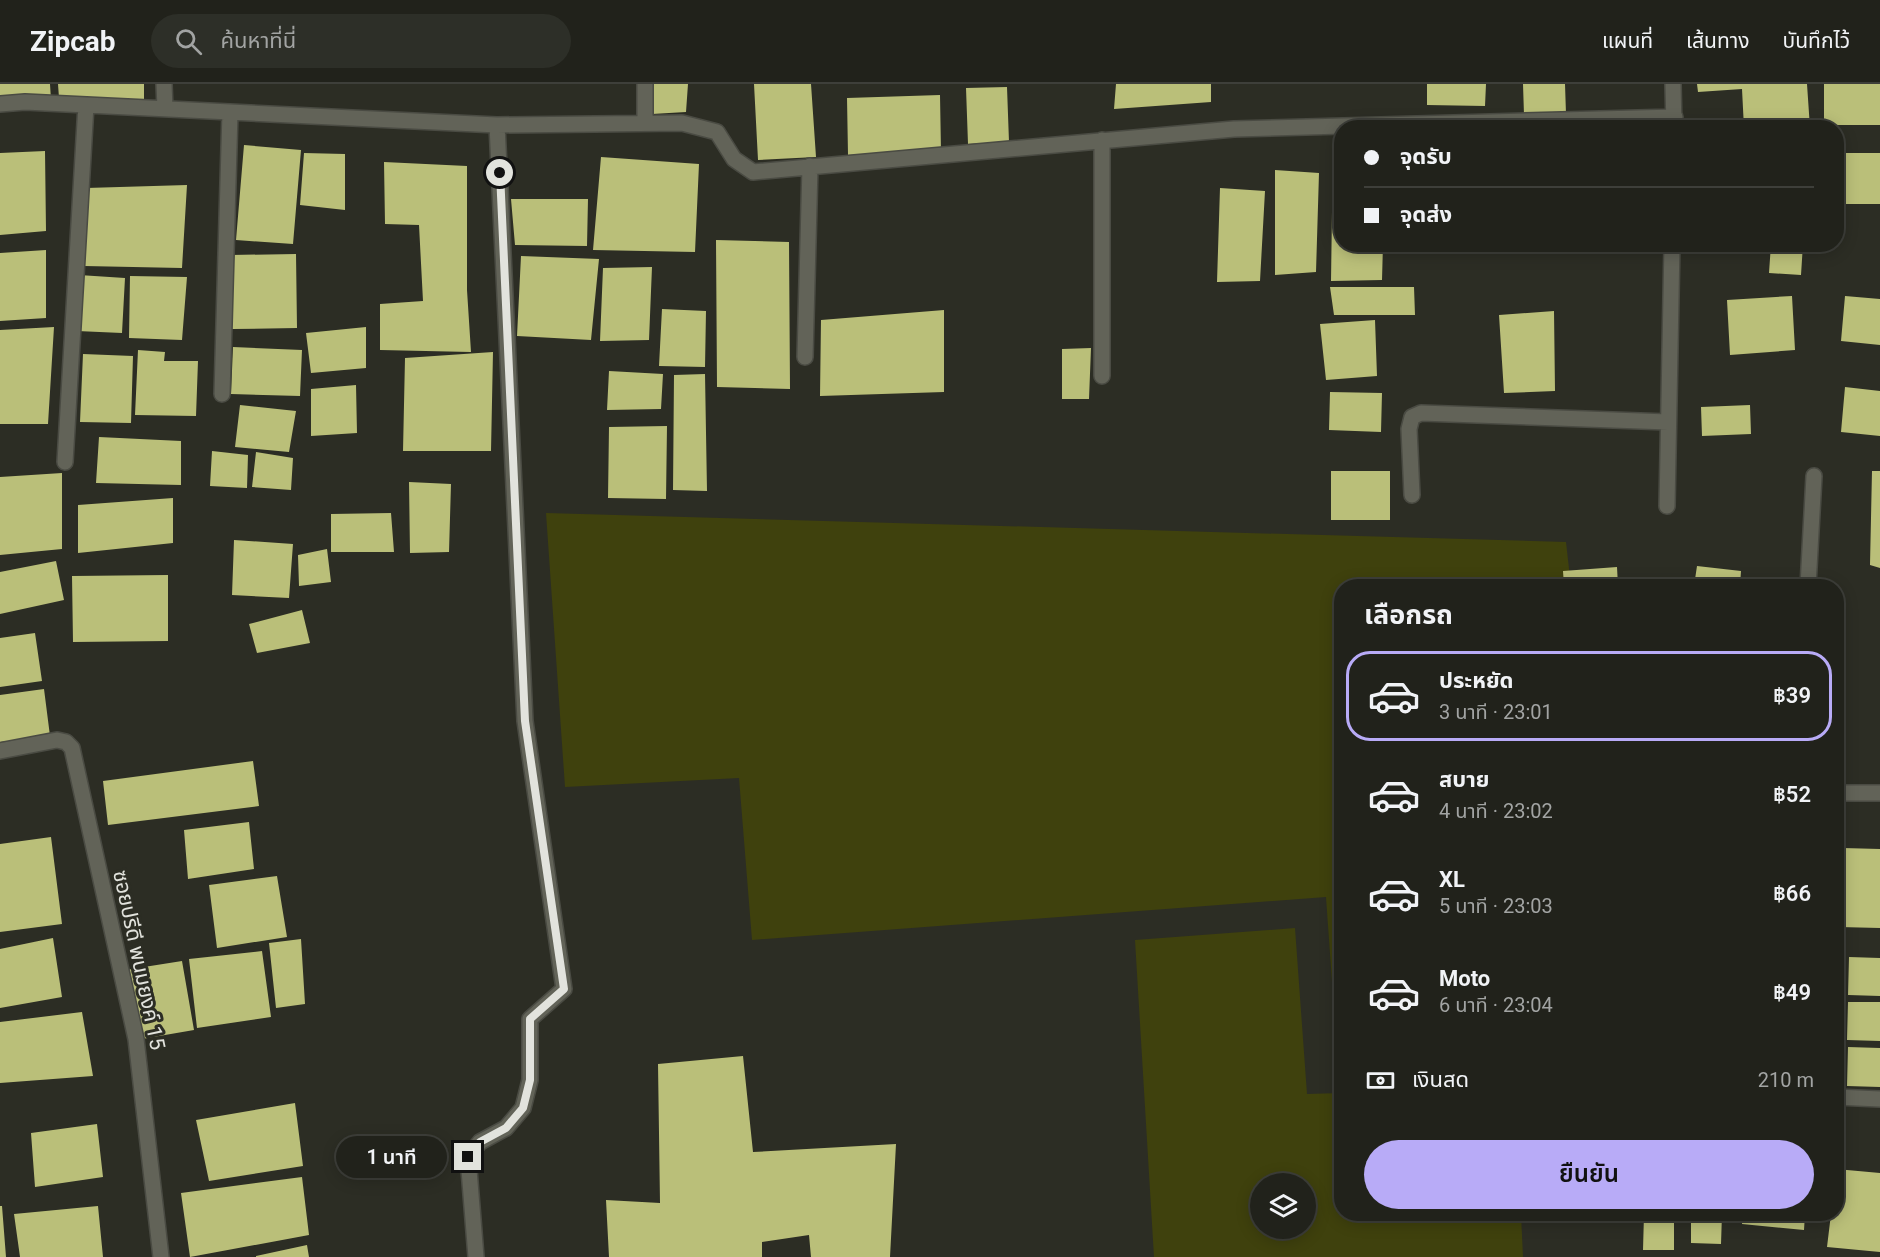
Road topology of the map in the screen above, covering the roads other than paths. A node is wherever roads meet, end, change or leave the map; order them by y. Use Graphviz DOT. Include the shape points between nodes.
graph roads {
  1 [pos="164,84"];
  2 [pos="645,84"];
  3 [pos="1673,84"];
  4 [pos="0,104"];
  5 [pos="86,105"];
  6 [pos="165,109"];
  7 [pos="231,112"];
  8 [pos="1674,120"];
  9 [pos="645,123"];
  10 [pos="497,125"];
  11 [pos="1334,127"];
  12 [pos="1102,140"];
  13 [pos="810,166"];
  14 [pos="1672,252"];
  15 [pos="804,357"];
  16 [pos="1102,376"];
  17 [pos="222,394"];
  18 [pos="1668,422"];
  19 [pos="65,462"];
  20 [pos="1814,476"];
  21 [pos="1412,495"];
  22 [pos="1667,506"];
  23 [pos="1808,579"];
  24 [pos="0,751"];
  25 [pos="1844,793"];
  26 [pos="1880,793"];
  27 [pos="1844,1097"];
  28 [pos="1880,1099"];
  29 [pos="161,1257"];
  30 [pos="476,1257"];
  1 -- 6 [label="street"];
  2 -- 9 [label="street"];
  3 -- 8 [label="street"];
  4 -- 5 [label="street"];
  5 -- 6 [label="street"];
  5 -- 19 [label="street"];
  6 -- 7 [label="street"];
  7 -- 10 [label="street"];
  7 -- 17 [label="street"];
  9 -- 10 [label="street"];
  9 -- 13 [label="street" via="682,123 717,132 734,159 753,172"];
  10 -- 30 [label="street" via="525,721 564,989 530,1019 530,1080 523,1108 506,1128 480,1142 468,1157"];
  11 -- 12 [label="street" via="1234,129"];
  12 -- 13 [label="street"];
  12 -- 16 [label="street"];
  13 -- 15 [label="street"];
  14 -- 18 [label="street"];
  18 -- 21 [label="street" via="1421,413 1412,417 1409,429"];
  18 -- 22 [label="street"];
  20 -- 23 [label="street"];
  24 -- 29 [label="street, ซอยปรีดี พนมยงค์ 15" via="57,740 72,748 136,1039"];
  25 -- 26 [label="street"];
  27 -- 28 [label="street"];
}
